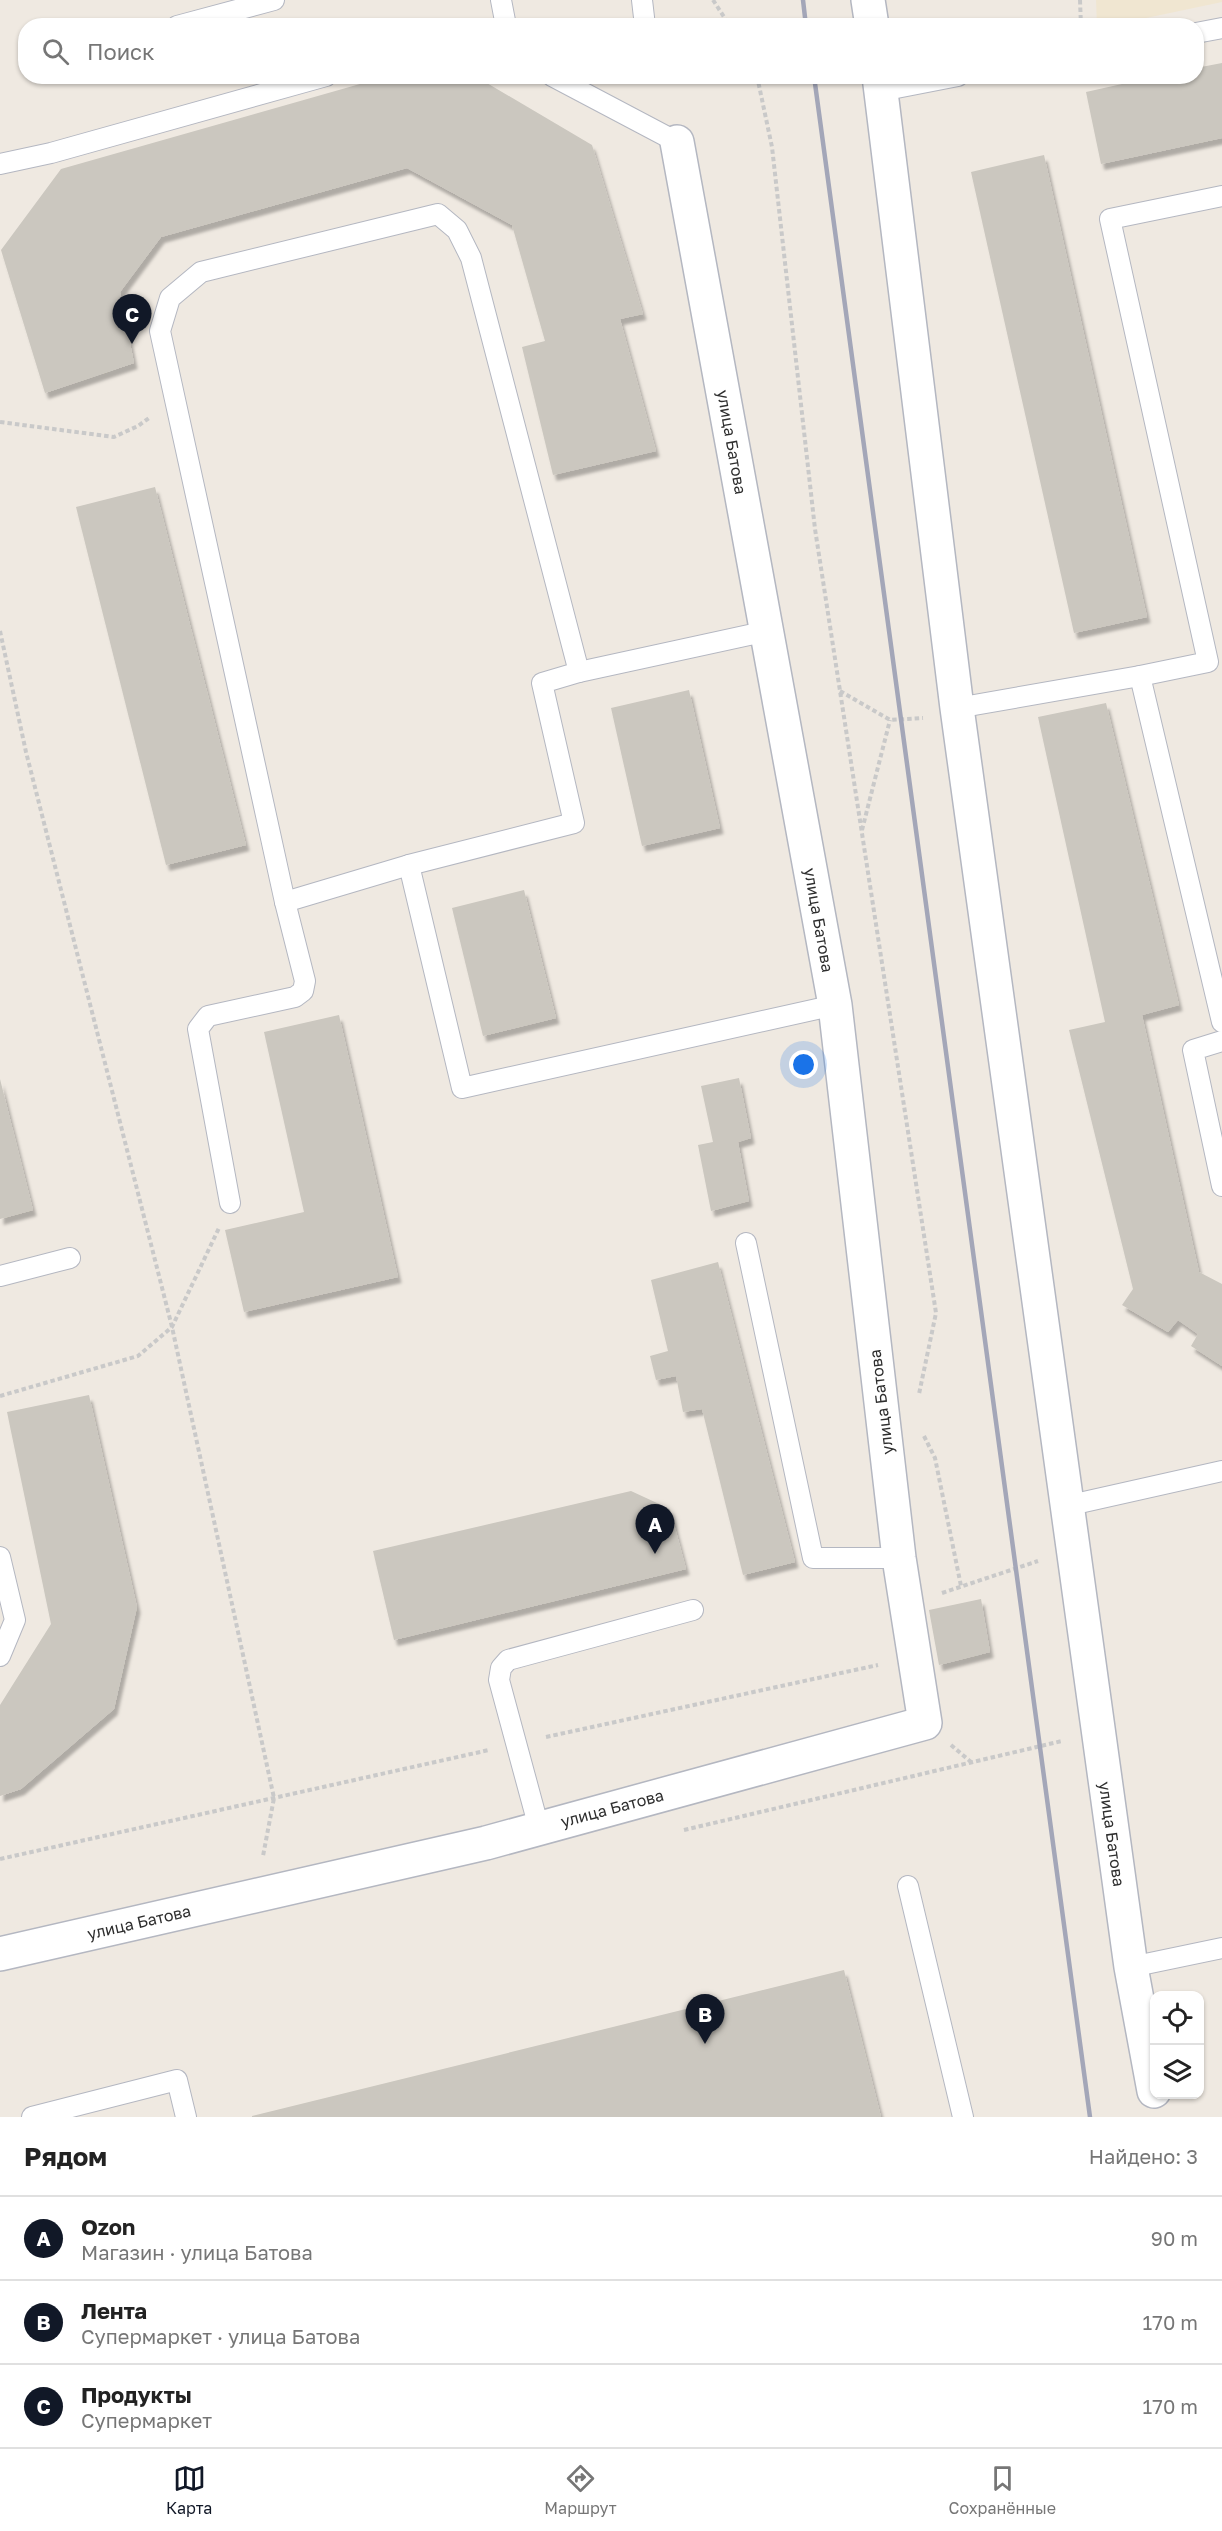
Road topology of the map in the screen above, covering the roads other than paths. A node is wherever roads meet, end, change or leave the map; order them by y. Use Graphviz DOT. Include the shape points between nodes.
graph roads {
  1 [pos="274,0"];
  2 [pos="501,0"];
  3 [pos="642,0"];
  4 [pos="868,0"];
  5 [pos="207,18"];
  6 [pos="504,18"];
  7 [pos="644,18"];
  8 [pos="871,18"];
  9 [pos="1222,28"];
  10 [pos="1204,32"];
  11 [pos="297,84"];
  12 [pos="567,84"];
  13 [pos="880,84"];
  14 [pos="677,142"];
  15 [pos="0,164"];
  16 [pos="1222,196"];
  17 [pos="767,631"];
  18 [pos="1215,661"];
  19 [pos="579,672"];
  20 [pos="1140,676"];
  21 [pos="957,708"];
  22 [pos="409,865"];
  23 [pos="285,902"];
  24 [pos="835,1005"];
  25 [pos="1222,1022"];
  26 [pos="1222,1041"];
  27 [pos="1222,1186"];
  28 [pos="230,1203"];
  29 [pos="746,1243"];
  30 [pos="70,1258"];
  31 [pos="0,1276"];
  32 [pos="1222,1471"];
  33 [pos="1066,1506"];
  34 [pos="0,1557"];
  35 [pos="899,1558"];
  36 [pos="693,1610"];
  37 [pos="0,1656"];
  38 [pos="539,1828"];
  39 [pos="908,1886"];
  40 [pos="1222,1948"];
  41 [pos="0,1954"];
  42 [pos="1131,1967"];
  43 [pos="1150,2067"];
  44 [pos="1156,2099"];
  45 [pos="32,2117"];
  46 [pos="186,2117"];
  47 [pos="963,2117"];
  48 [pos="1160,2117"];
  1 -- 5 [label="lane"];
  2 -- 6 [label="lane"];
  3 -- 7 [label="lane"];
  4 -- 8 [label="street"];
  9 -- 10 [label="lane"];
  11 -- 15 [label="lane"];
  12 -- 14 [label="lane"];
  13 -- 21 [label="street, улица Батова"];
  14 -- 17 [label="street, улица Батова"];
  16 -- 18 [label="lane" via="1110,219"];
  17 -- 19 [label="lane"];
  17 -- 24 [label="street, улица Батова"];
  18 -- 20 [label="lane"];
  19 -- 22 [label="lane" via="542,683 574,823"];
  19 -- 23 [label="lane" via="471,258 457,230 438,214 201,272 170,298 160,332"];
  20 -- 21 [label="lane"];
  20 -- 25 [label="lane"];
  21 -- 33 [label="street, улица Батова"];
  22 -- 23 [label="lane"];
  22 -- 24 [label="lane" via="462,1088"];
  23 -- 28 [label="lane" via="305,981 303,991 295,997 208,1016 198,1029"];
  24 -- 35 [label="street, улица Батова"];
  26 -- 27 [label="lane" via="1193,1050"];
  29 -- 35 [label="lane" via="813,1558"];
  30 -- 31 [label="lane"];
  32 -- 33 [label="lane"];
  33 -- 42 [label="street, улица Батова"];
  34 -- 37 [label="lane" via="15,1620"];
  35 -- 38 [label="street, улица Батова" via="925,1723"];
  36 -- 38 [label="lane" via="508,1660 501,1668 500,1680"];
  38 -- 41 [label="street, улица Батова" via="486,1844"];
  39 -- 47 [label="lane"];
  40 -- 42 [label="lane"];
  42 -- 43 [label="street, улица Батова"];
  44 -- 48 [label="street, улица Батова"];
  45 -- 46 [label="lane" via="177,2080"];
}
